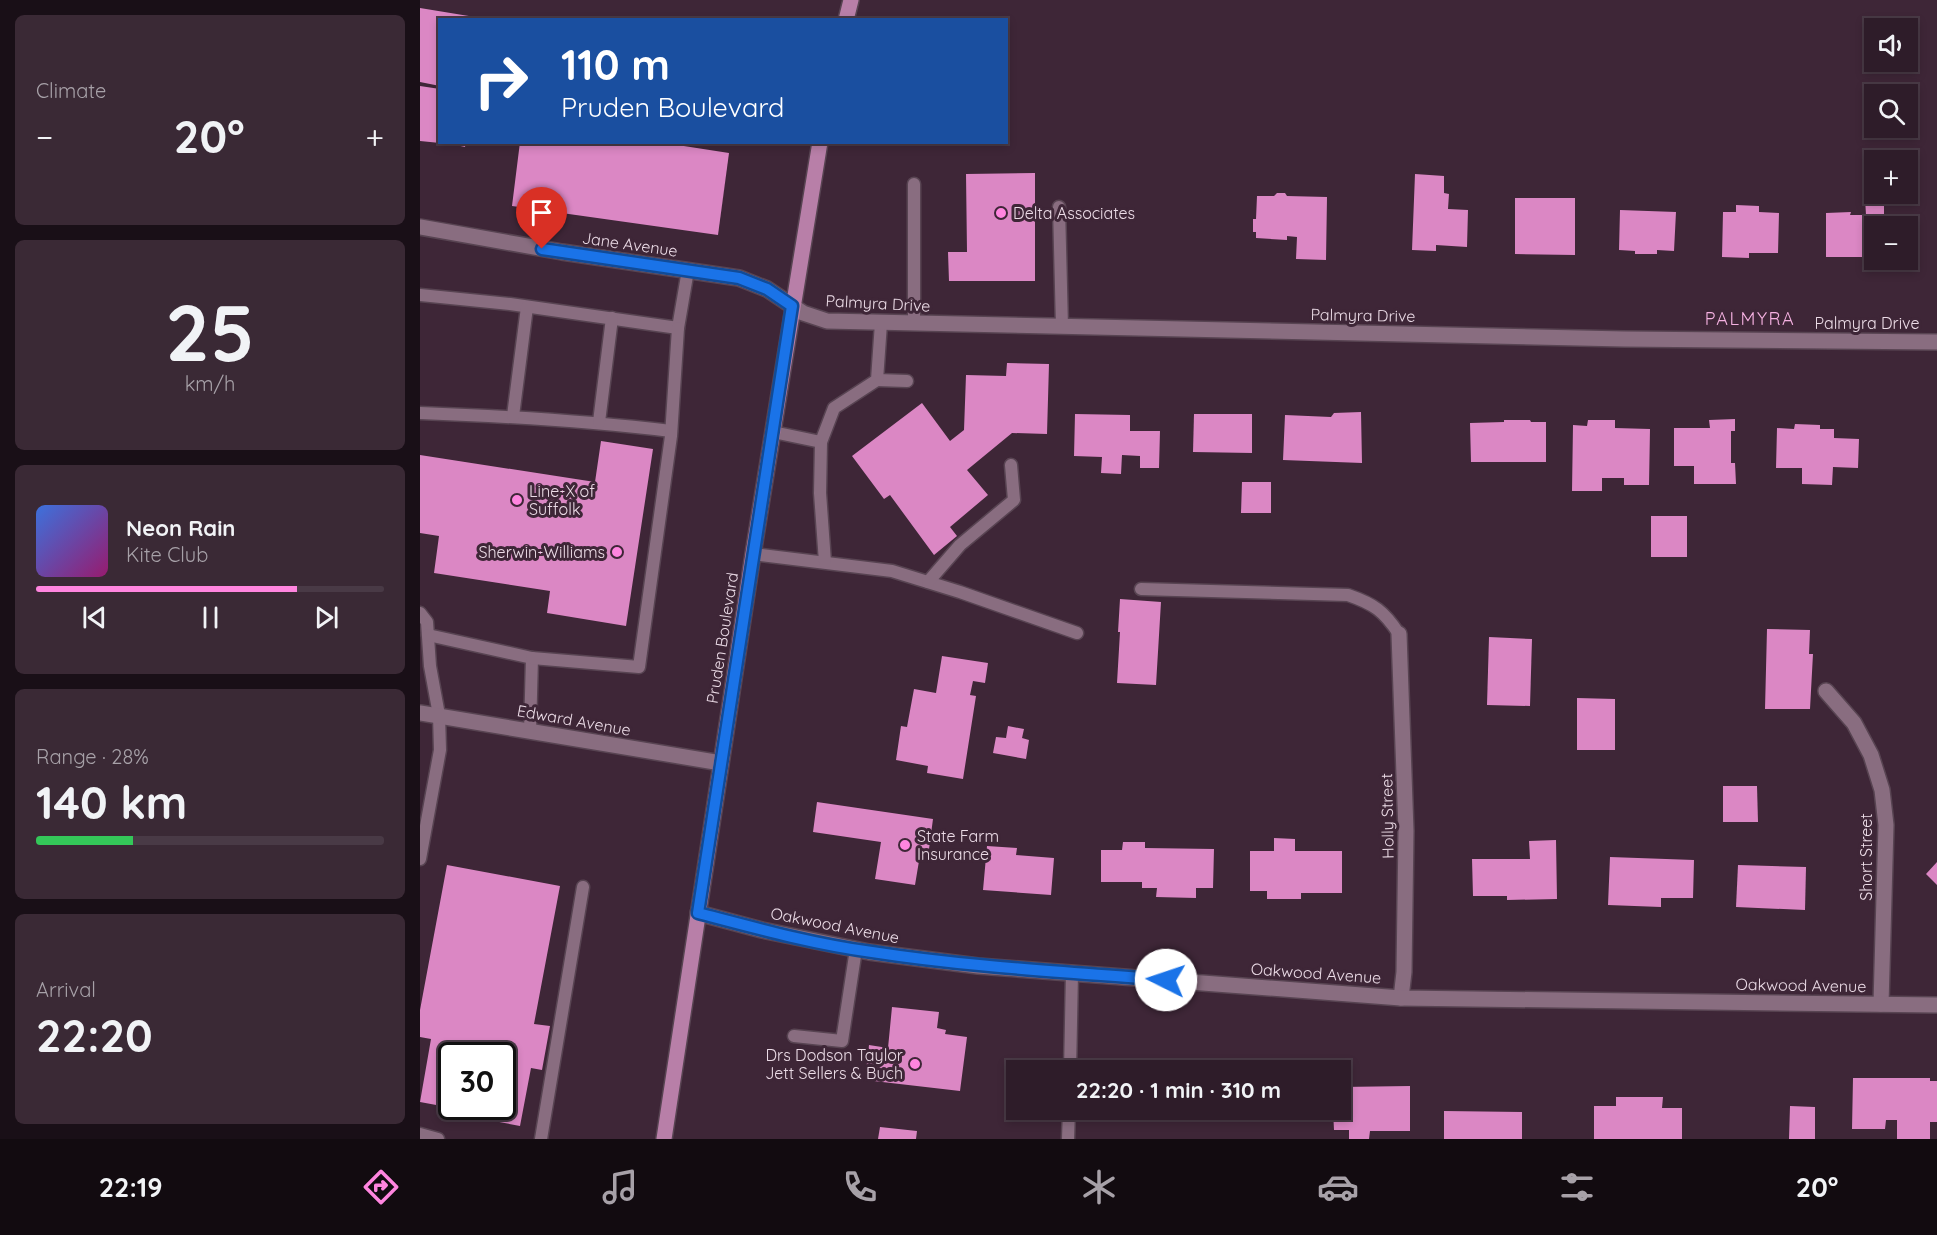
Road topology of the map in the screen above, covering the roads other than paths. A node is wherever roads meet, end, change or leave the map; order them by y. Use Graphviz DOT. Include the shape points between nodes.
graph roads {
  1 [pos="851,0"];
  2 [pos="846,18"];
  3 [pos="820,144"];
  4 [pos="914,184"];
  5 [pos="1059,207"];
  6 [pos="420,227"];
  7 [pos="688,270"];
  8 [pos="420,295"];
  9 [pos="792,306"];
  10 [pos="527,307"];
  11 [pos="612,318"];
  12 [pos="881,323"];
  13 [pos="914,323"];
  14 [pos="1062,327"];
  15 [pos="678,328"];
  16 [pos="1937,342"];
  17 [pos="877,380"];
  18 [pos="907,381"];
  19 [pos="420,413"];
  20 [pos="513,416"];
  21 [pos="599,422"];
  22 [pos="671,431"];
  23 [pos="773,432"];
  24 [pos="821,442"];
  25 [pos="1011,465"];
  26 [pos="753,554"];
  27 [pos="825,562"];
  28 [pos="928,582"];
  29 [pos="1141,589"];
  30 [pos="420,613"];
  31 [pos="1077,633"];
  32 [pos="428,634"];
  33 [pos="1399,634"];
  34 [pos="532,658"];
  35 [pos="1826,691"];
  36 [pos="420,712"];
  37 [pos="439,715"];
  38 [pos="530,731"];
  39 [pos="721,764"];
  40 [pos="420,859"];
  41 [pos="583,887"];
  42 [pos="698,913"];
  43 [pos="856,949"];
  44 [pos="1072,973"];
  45 [pos="1401,998"];
  46 [pos="1881,1004"];
  47 [pos="1937,1005"];
  48 [pos="794,1036"];
  49 [pos="1070,1060"];
  50 [pos="1068,1120"];
  51 [pos="420,1134"];
  52 [pos="438,1139"];
  53 [pos="541,1139"];
  54 [pos="664,1139"];
  55 [pos="1068,1139"];
  1 -- 2 [label="main road"];
  3 -- 9 [label="main road, Pruden Boulevard"];
  4 -- 13 [label="lane"];
  5 -- 14 [label="lane"];
  6 -- 7 [label="street, Jane Avenue"];
  7 -- 9 [label="street, Jane Avenue" via="739,278 767,289"];
  7 -- 15 [label="lane"];
  8 -- 10 [label="lane"];
  9 -- 12 [label="street, Palmyra Drive" via="827,321"];
  9 -- 23 [label="main road, Pruden Boulevard"];
  10 -- 11 [label="lane"];
  10 -- 20 [label="lane"];
  11 -- 15 [label="lane"];
  11 -- 21 [label="lane"];
  12 -- 13 [label="street, Palmyra Drive"];
  12 -- 17 [label="lane"];
  13 -- 14 [label="street, Palmyra Drive"];
  14 -- 16 [label="street, Palmyra Drive"];
  15 -- 22 [label="lane"];
  17 -- 18 [label="lane"];
  17 -- 24 [label="lane" via="834,408"];
  19 -- 20 [label="lane"];
  20 -- 21 [label="lane"];
  21 -- 22 [label="lane"];
  22 -- 34 [label="lane" via="639,667"];
  23 -- 24 [label="lane"];
  23 -- 26 [label="main road, Pruden Boulevard"];
  24 -- 27 [label="lane"];
  25 -- 28 [label="lane" via="1014,501 960,545"];
  26 -- 27 [label="lane"];
  26 -- 39 [label="main road, Pruden Boulevard"];
  27 -- 28 [label="lane" via="892,571"];
  28 -- 31 [label="lane"];
  29 -- 33 [label="lane" via="1348,595 1387,615"];
  30 -- 32 [label="lane" via="428,622"];
  32 -- 34 [label="lane"];
  32 -- 37 [label="lane"];
  33 -- 45 [label="street, Holly Street" via="1406,831"];
  34 -- 38 [label="lane"];
  35 -- 46 [label="street, Short Street" via="1854,723 1871,755 1882,790 1886,825"];
  36 -- 37 [label="street, Edward Avenue"];
  37 -- 38 [label="street, Edward Avenue"];
  37 -- 40 [label="lane" via="440,750"];
  38 -- 39 [label="street, Edward Avenue"];
  39 -- 42 [label="main road, Pruden Boulevard"];
  41 -- 53 [label="lane"];
  42 -- 43 [label="street, Oakwood Avenue"];
  42 -- 54 [label="main road, Pruden Boulevard"];
  43 -- 44 [label="street, Oakwood Avenue" via="978,966"];
  43 -- 48 [label="lane" via="842,1041"];
  44 -- 45 [label="street, Oakwood Avenue"];
  44 -- 49 [label="lane"];
  45 -- 46 [label="street, Oakwood Avenue"];
  46 -- 47 [label="street, Oakwood Avenue"];
  50 -- 55 [label="lane"];
  51 -- 52 [label="lane"];
}
